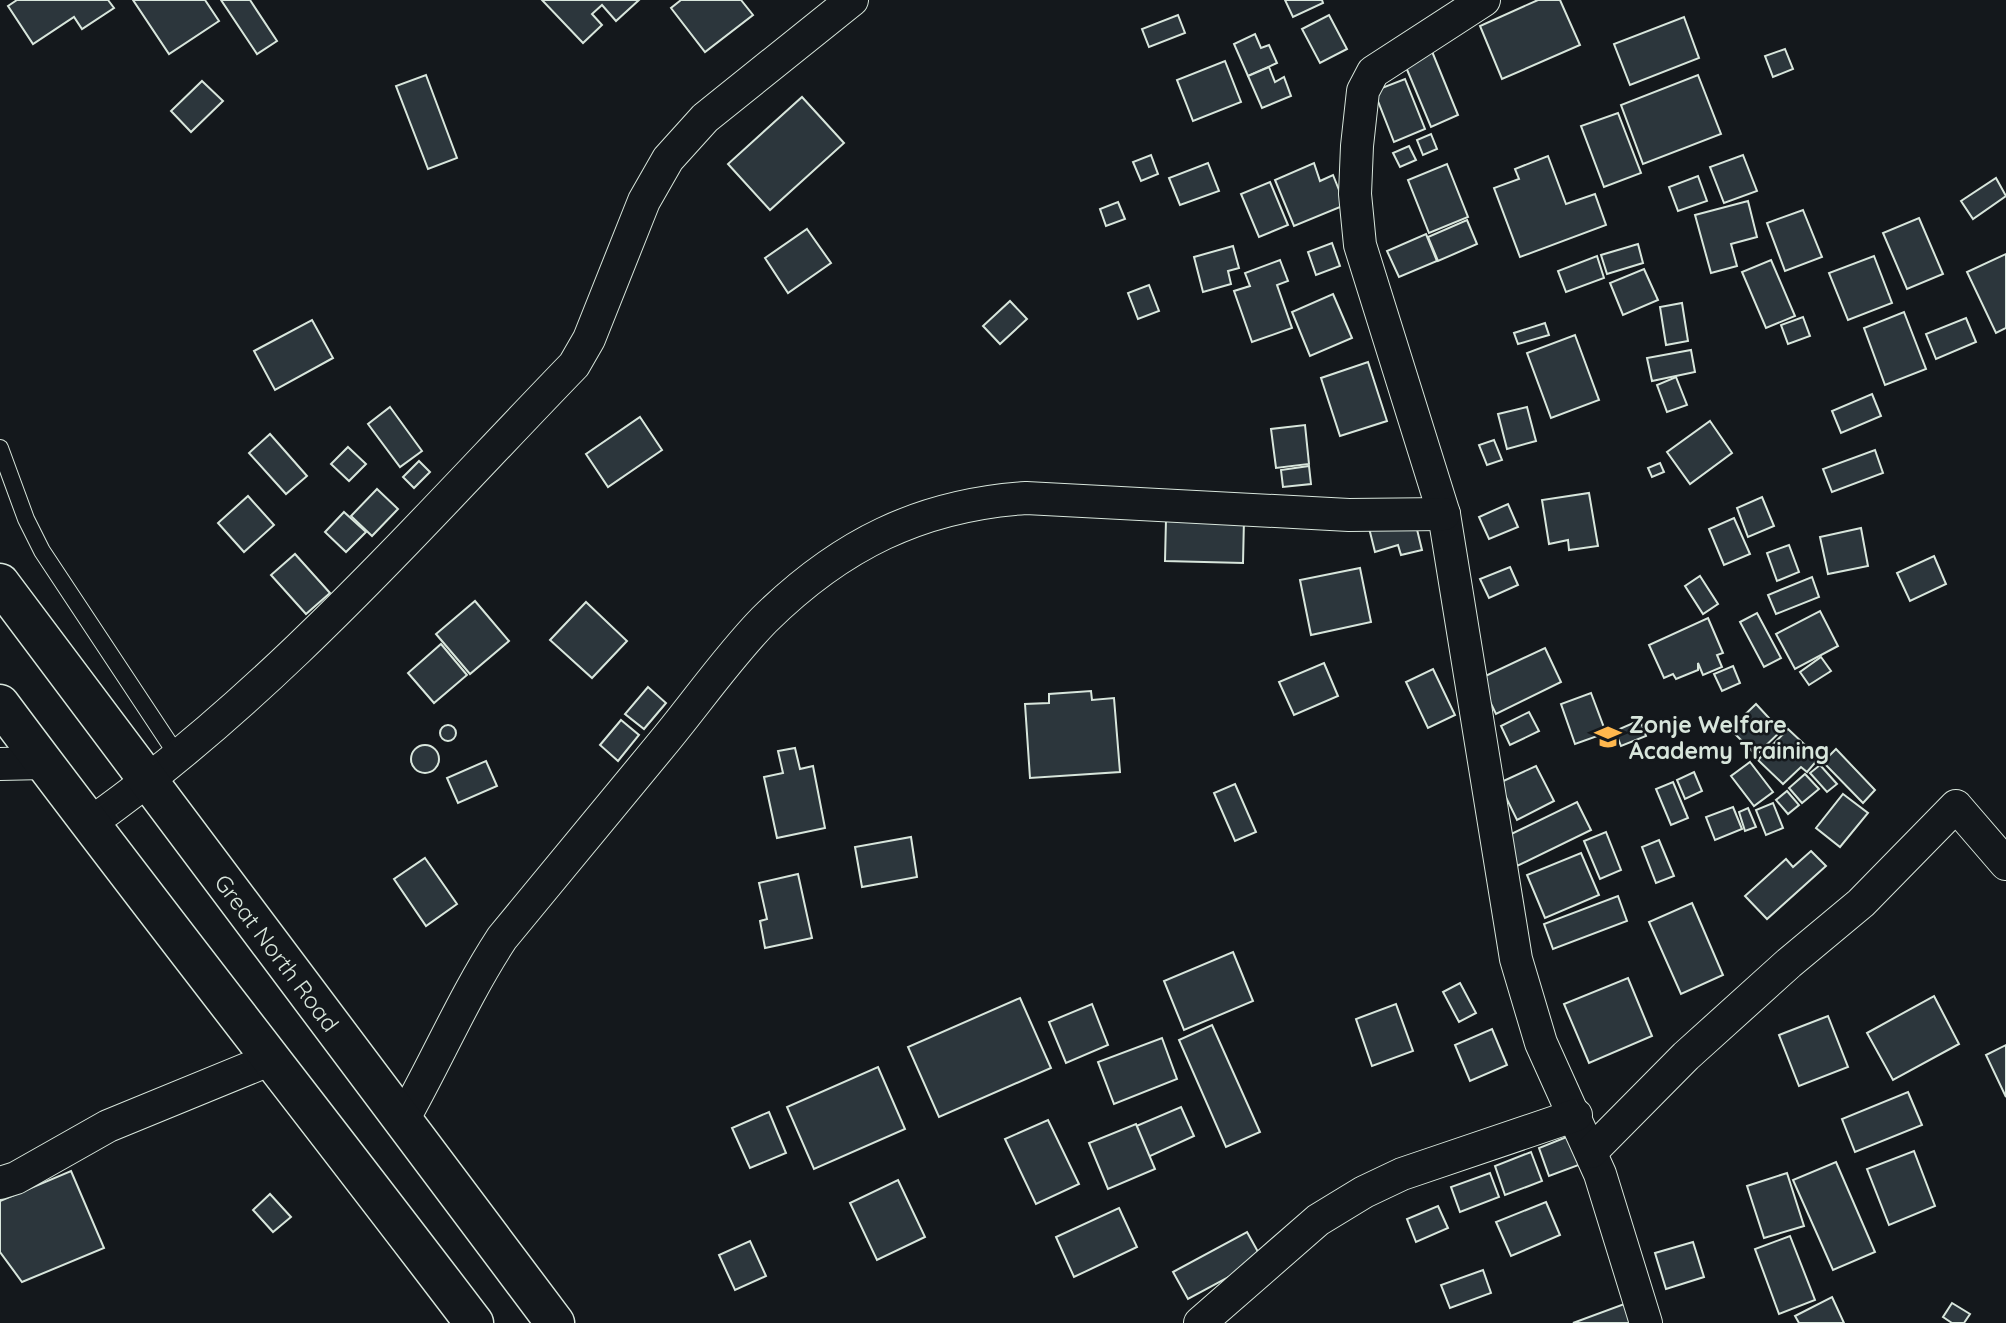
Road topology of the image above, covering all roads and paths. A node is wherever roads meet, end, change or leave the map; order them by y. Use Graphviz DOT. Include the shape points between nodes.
graph roads {
  1 [pos="852,0"];
  2 [pos="1484,0"];
  3 [pos="0,448"];
  4 [pos="1444,514"];
  5 [pos="0,583"];
  6 [pos="0,704"];
  7 [pos="179,758"];
  8 [pos="44,763"];
  9 [pos="0,764"];
  10 [pos="149,782"];
  11 [pos="89,824"];
  12 [pos="2006,864"];
  13 [pos="269,1060"];
  14 [pos="1576,1115"];
  15 [pos="403,1120"];
  16 [pos="1591,1152"];
  17 [pos="0,1184"];
  18 [pos="474,1323"];
  19 [pos="555,1323"];
  20 [pos="1200,1323"];
  21 [pos="1646,1323"];
  1 -- 7 [label="street" via="705,118 668,159 644,201 589,339 574,365 270,679"];
  2 -- 4 [label="street" via="1373,72 1363,91 1357,146 1360,245"];
  3 -- 7 [label="lane" via="42,551"];
  4 -- 14 [label="street" via="1516,958 1541,1043"];
  4 -- 15 [label="street" via="1349,515 1026,498 979,501 933,512 883,533 837,560 763,622 502,938 470,987"];
  5 -- 10 [label="highway, Great North Road"];
  6 -- 8 [label="highway"];
  7 -- 10 [label="street"];
  8 -- 9 [label="street"];
  8 -- 11 [label="highway"];
  10 -- 11 [label="street"];
  10 -- 15 [label="highway, Great North Road"];
  11 -- 13 [label="highway"];
  12 -- 16 [label="street" via="1956,806 1861,903 1686,1056"];
  13 -- 17 [label="street" via="108,1126"];
  13 -- 18 [label="highway"];
  14 -- 16 [label="street"];
  14 -- 20 [label="street" via="1402,1174 1364,1192 1318,1220"];
  15 -- 19 [label="highway, Great North Road"];
  16 -- 21 [label="street"];
}
